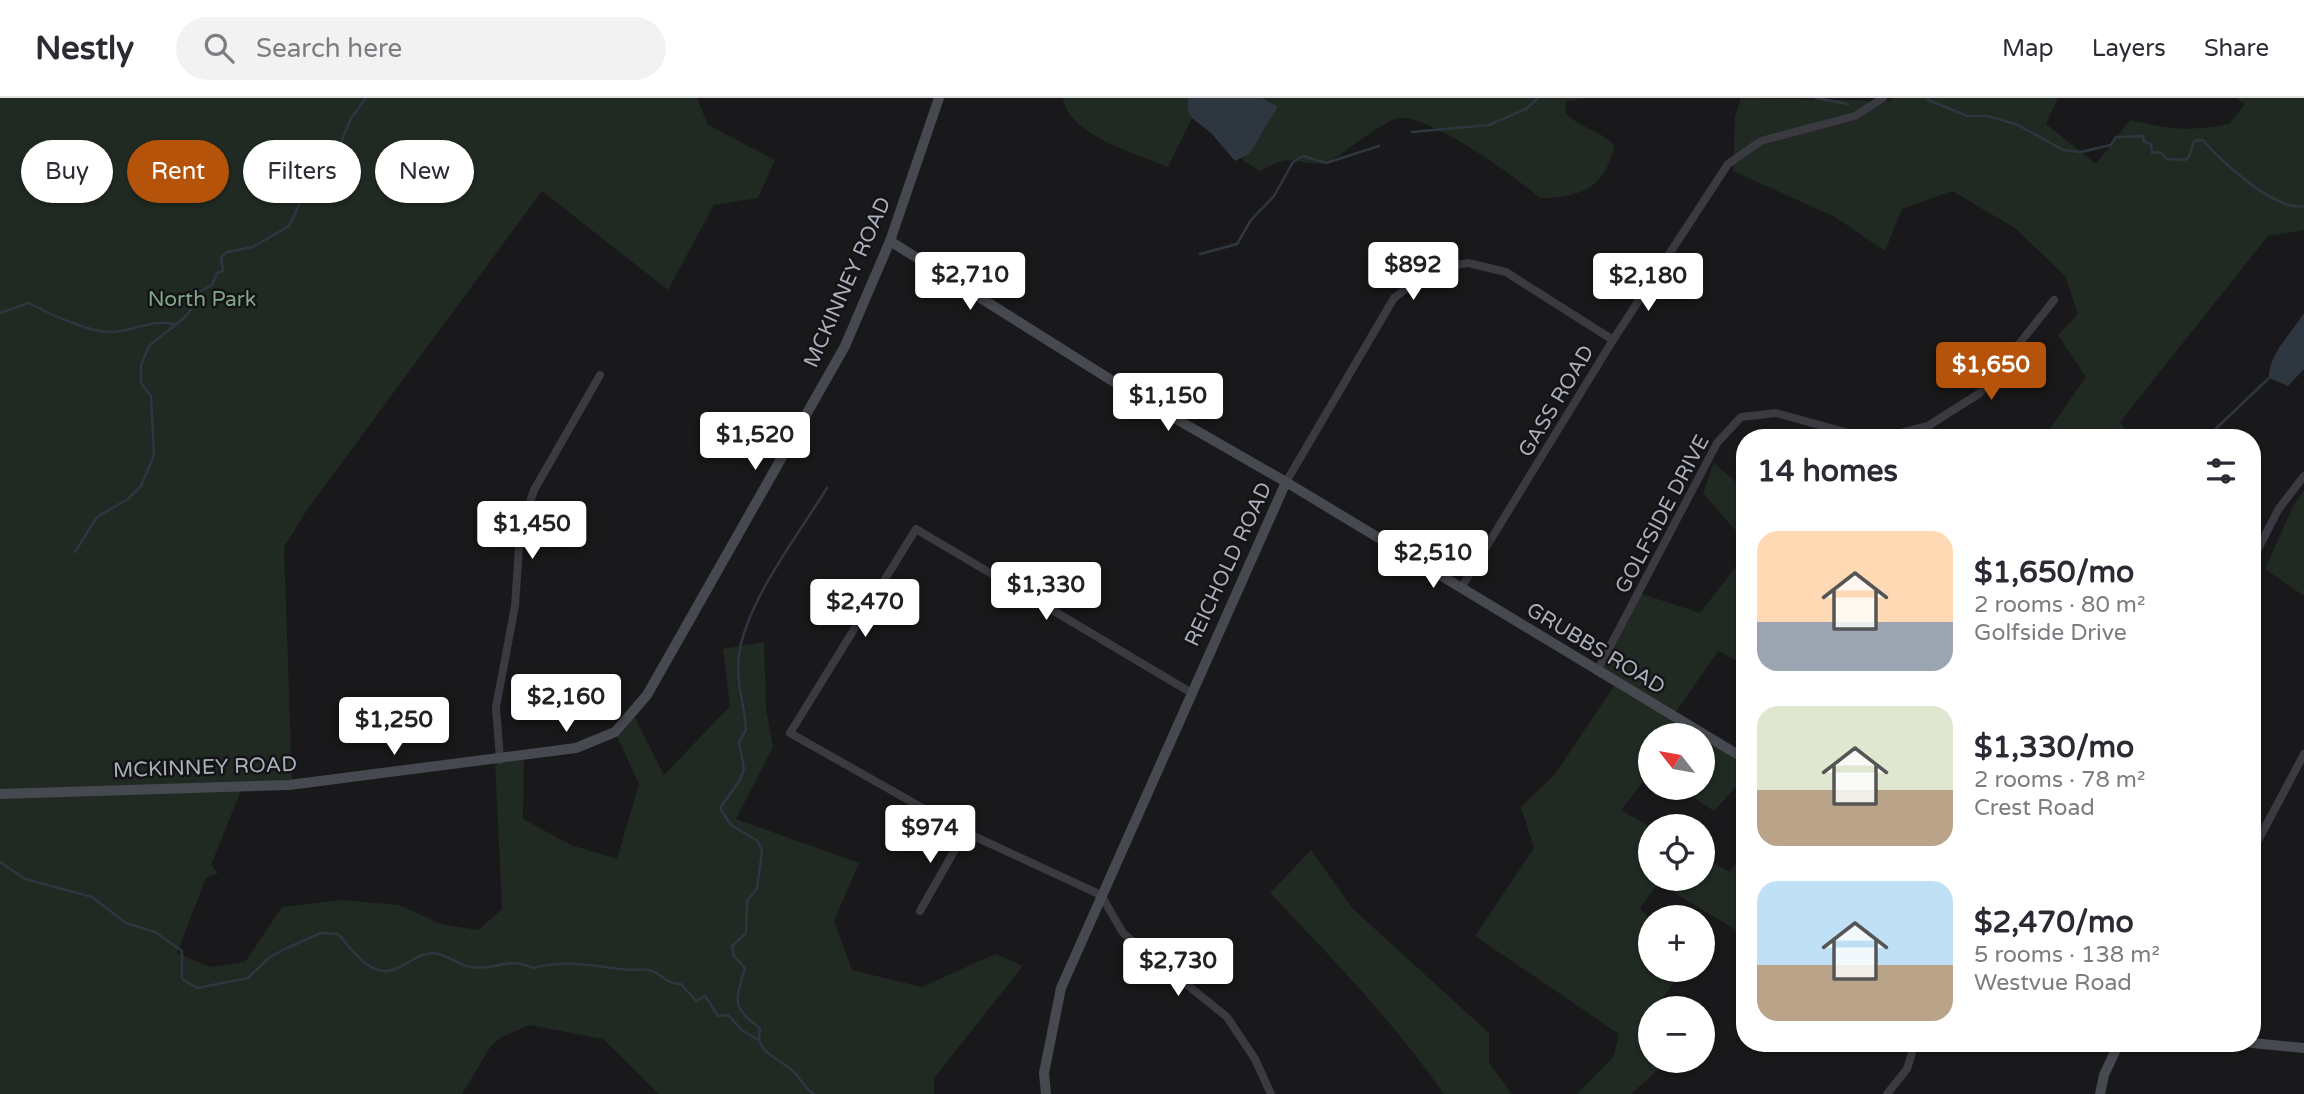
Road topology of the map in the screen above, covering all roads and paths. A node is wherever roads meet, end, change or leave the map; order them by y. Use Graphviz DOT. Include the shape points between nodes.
graph roads {
  1 [pos="939,98"];
  2 [pos="1882,98"];
  3 [pos="890,241"];
  4 [pos="2054,300"];
  5 [pos="1613,340"];
  6 [pos="600,375"];
  7 [pos="1834,429"];
  8 [pos="1916,429"];
  9 [pos="2304,476"];
  10 [pos="1286,482"];
  11 [pos="2261,543"];
  12 [pos="1461,588"];
  13 [pos="1597,671"];
  14 [pos="1190,692"];
  15 [pos="1736,754"];
  16 [pos="2304,754"];
  17 [pos="500,760"];
  18 [pos="0,794"];
  19 [pos="965,832"];
  20 [pos="2261,835"];
  21 [pos="1101,895"];
  22 [pos="920,911"];
  23 [pos="2261,1044"];
  24 [pos="2304,1048"];
  25 [pos="1912,1052"];
  26 [pos="2115,1052"];
  27 [pos="1046,1094"];
  28 [pos="1271,1094"];
  29 [pos="1887,1094"];
  30 [pos="2100,1094"];
  1 -- 3 [label="street, MCKINNEY ROAD"];
  2 -- 5 [label="street, GASS ROAD" via="1855,116 1761,141 1728,164"];
  3 -- 10 [label="street, GRUBBS ROAD" via="1138,397"];
  3 -- 17 [label="street, MCKINNEY ROAD" via="845,345 647,695 615,732 576,748"];
  4 -- 8 [label="street" via="1980,393"];
  5 -- 10 [label="street, REICHOLD ROAD" via="1506,272 1468,263 1432,269 1394,298"];
  5 -- 12 [label="street, GASS ROAD"];
  6 -- 17 [label="street" via="534,490 520,532 514,606 496,707"];
  7 -- 13 [label="street, GOLFSIDE DRIVE" via="1776,413 1741,417 1717,443"];
  9 -- 11 [label="street" via="2278,510"];
  10 -- 12 [label="street, GRUBBS ROAD"];
  10 -- 14 [label="street, REICHOLD ROAD"];
  12 -- 13 [label="street, GRUBBS ROAD"];
  13 -- 15 [label="street, GRUBBS ROAD"];
  14 -- 19 [label="street" via="916,529 790,733"];
  14 -- 21 [label="street, REICHOLD ROAD"];
  16 -- 20 [label="street"];
  17 -- 18 [label="street, MCKINNEY ROAD" via="289,785"];
  19 -- 21 [label="street"];
  19 -- 22 [label="street"];
  21 -- 27 [label="street, REICHOLD ROAD" via="1061,988 1044,1073"];
  21 -- 28 [label="street" via="1123,933 1227,1017"];
  23 -- 24 [label="street"];
  25 -- 29 [label="street" via="1907,1069"];
  26 -- 30 [label="street"];
}
